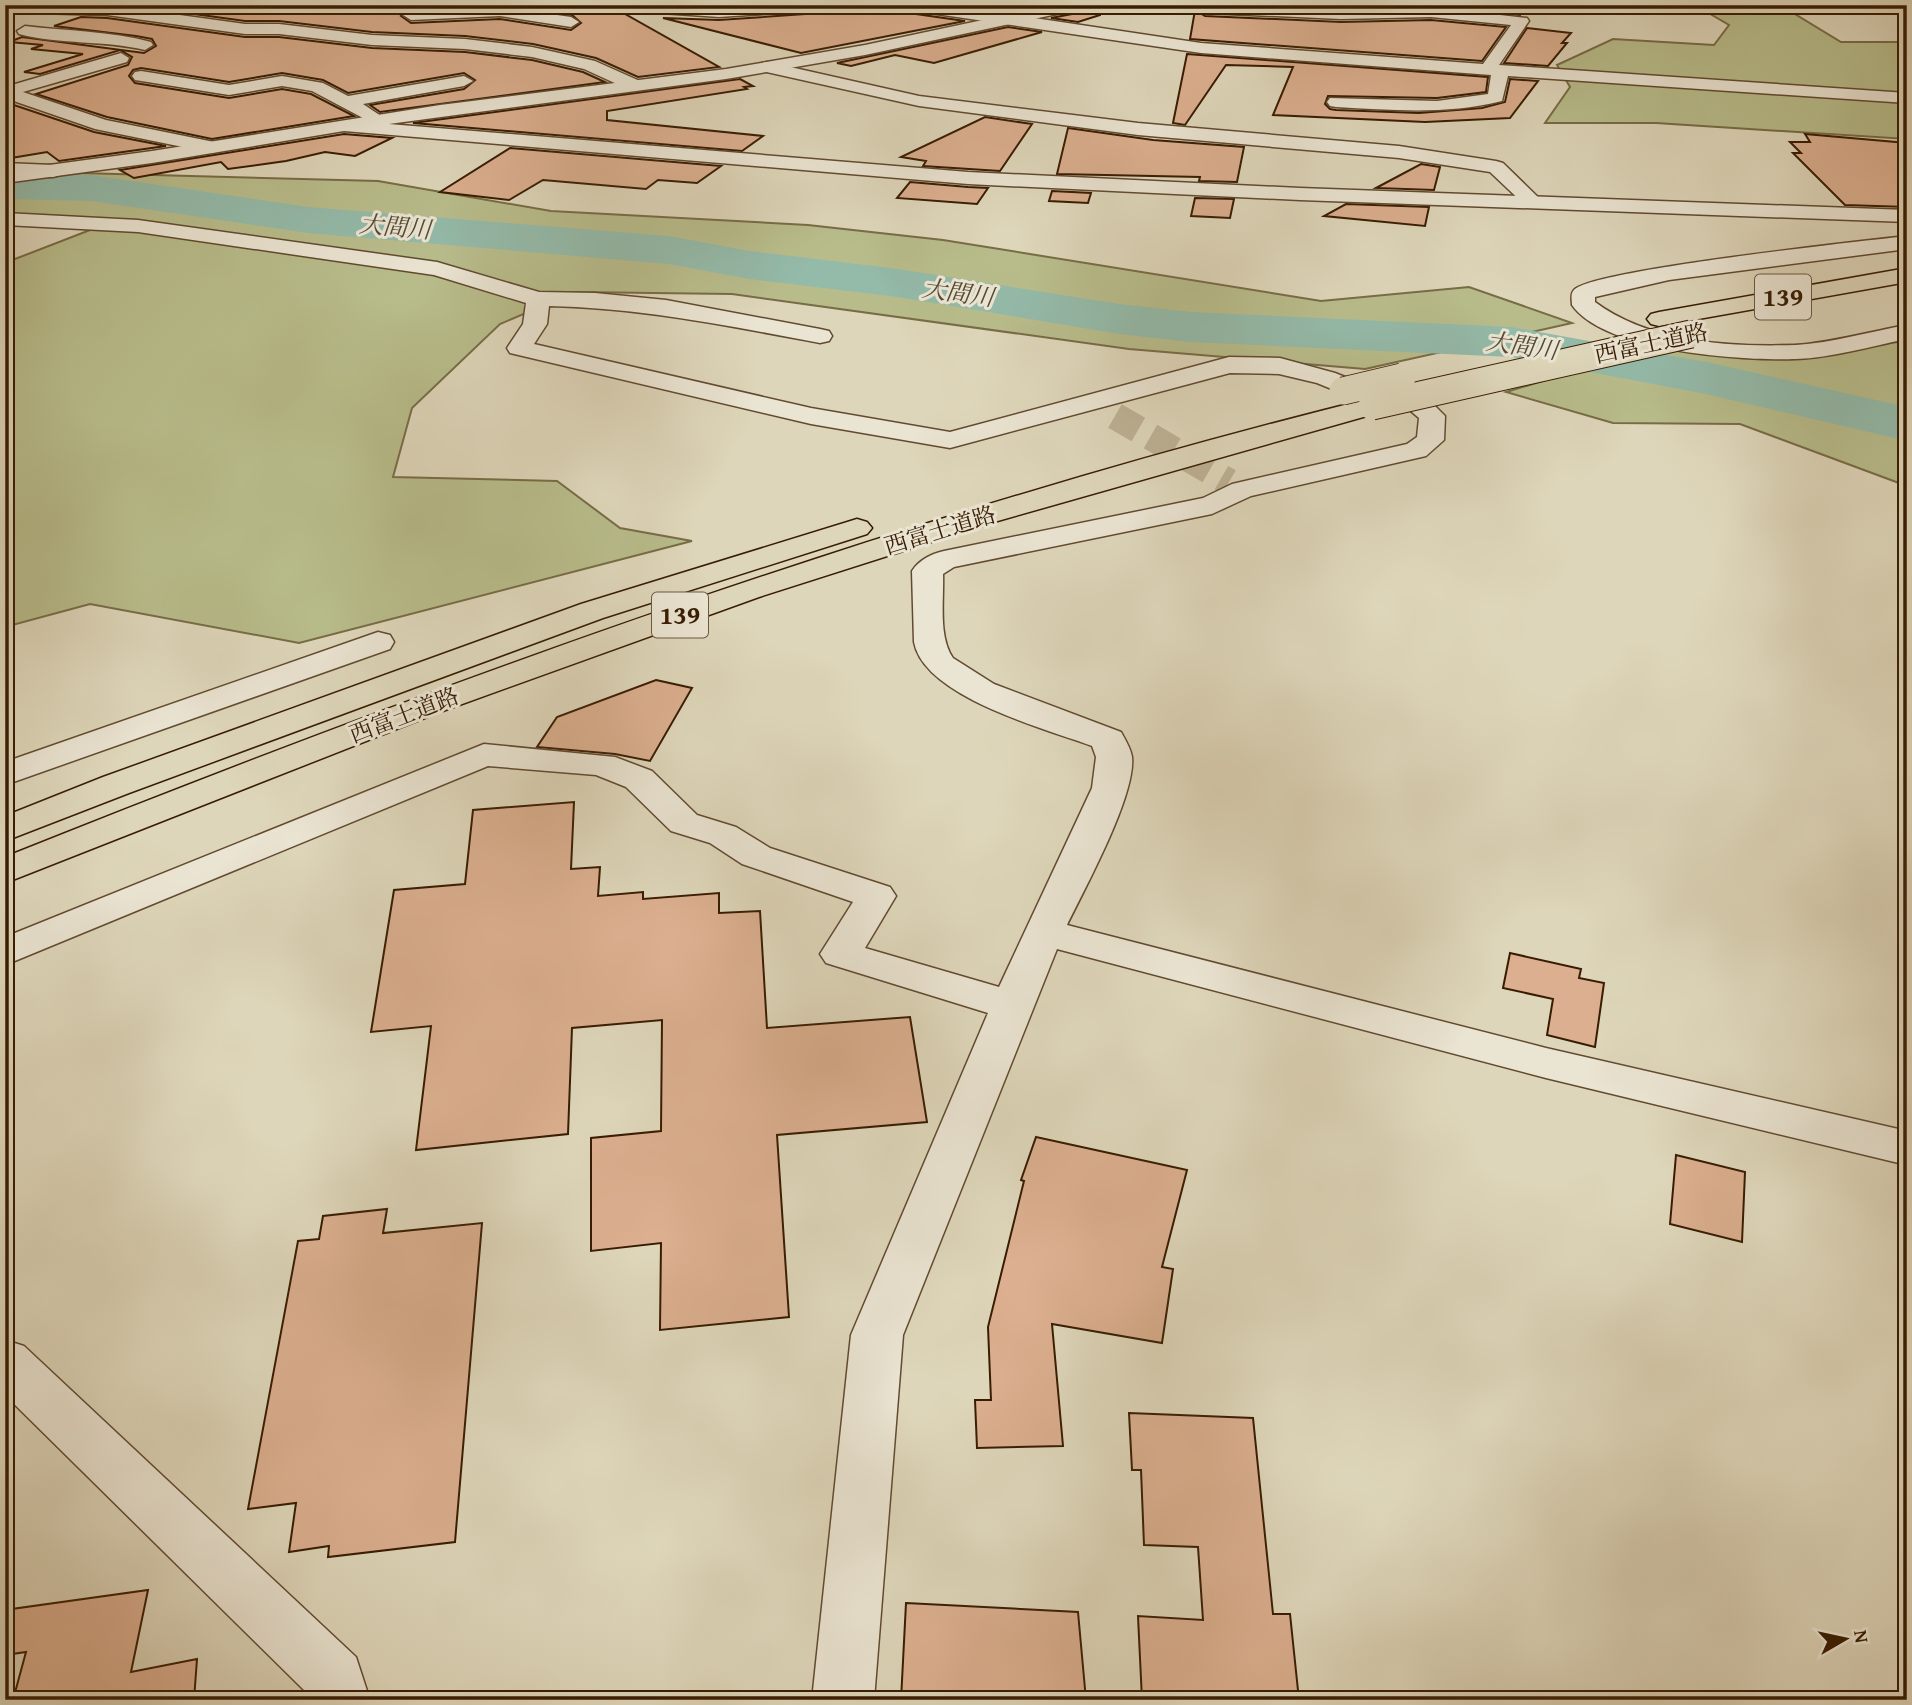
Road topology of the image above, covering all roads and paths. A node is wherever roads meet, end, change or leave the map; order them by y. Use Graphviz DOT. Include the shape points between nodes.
graph roads {
  1 [pos="619,5"];
  2 [pos="820,5"];
  3 [pos="909,5"];
  4 [pos="1069,6"];
  5 [pos="6,7"];
  6 [pos="492,8"];
  7 [pos="759,8"];
  8 [pos="1205,8"];
  9 [pos="1435,9"];
  10 [pos="1343,10"];
  11 [pos="1521,13"];
  12 [pos="411,15"];
  13 [pos="1004,19"];
  14 [pos="570,22"];
  15 [pos="5,30"];
  16 [pos="446,43"];
  17 [pos="145,45"];
  18 [pos="121,58"];
  19 [pos="1389,63"];
  20 [pos="768,67"];
  21 [pos="1489,68"];
  22 [pos="141,76"];
  23 [pos="464,81"];
  24 [pos="636,86"];
  25 [pos="6,92"];
  26 [pos="1907,98"];
  27 [pos="346,102"];
  28 [pos="1336,102"];
  29 [pos="378,120"];
  30 [pos="336,125"];
  31 [pos="212,147"];
  32 [pos="8,174"];
  33 [pos="1534,202"];
  34 [pos="1907,216"];
  35 [pos="5,219"];
  36 [pos="1907,242"];
  37 [pos="1907,275"];
  38 [pos="1907,293"];
  39 [pos="538,299"];
  40 [pos="1907,332"];
  41 [pos="820,336"];
  42 [pos="1089,401"];
  43 [pos="1115,416"];
  44 [pos="377,642"];
  45 [pos="5,774"];
  46 [pos="5,830"];
  47 [pos="5,871"];
  48 [pos="1043,932"];
  49 [pos="5,951"];
  50 [pos="1013,1006"];
  51 [pos="1907,1148"];
  52 [pos="5,1362"];
  53 [pos="339,1700"];
  54 [pos="843,1700"];
  1 -- 7 [label="street" via="708,11"];
  2 -- 7 [label="street"];
  3 -- 13 [label="street"];
  4 -- 13 [label="street"];
  5 -- 16 [label="street" via="107,10 245,29"];
  6 -- 12 [label="street"];
  6 -- 14 [label="street"];
  6 -- 16 [label="street"];
  8 -- 10 [label="street"];
  9 -- 10 [label="street"];
  9 -- 11 [label="street"];
  9 -- 19 [label="street"];
  11 -- 21 [label="street"];
  13 -- 19 [label="street" via="1105,37"];
  13 -- 20 [label="street"];
  15 -- 17 [label="street" via="117,38"];
  16 -- 24 [label="street" via="568,59"];
  18 -- 25 [label="street"];
  19 -- 21 [label="street"];
  20 -- 24 [label="street"];
  20 -- 33 [label="street" via="919,101 1138,129 1399,152 1496,167"];
  21 -- 26 [label="street"];
  21 -- 28 [label="street" via="1500,74 1496,97 1473,104"];
  22 -- 27 [label="street" via="229,90 282,81 317,87"];
  23 -- 27 [label="street"];
  24 -- 29 [label="street"];
  25 -- 31 [label="street" via="102,125"];
  27 -- 29 [label="street"];
  29 -- 30 [label="street"];
  30 -- 31 [label="street"];
  30 -- 33 [label="street" via="968,178"];
  31 -- 32 [label="street"];
  33 -- 34 [label="street"];
  35 -- 39 [label="street" via="138,226 437,269"];
  36 -- 40 [label="street" via="1669,273 1583,293 1584,305 1608,323 1659,340 1715,349 1798,352"];
  37 -- 46 [label="highway, 西富士道路 / 139, bridge" via="1659,319 1133,444 592,611"];
  38 -- 47 [label="highway, 西富士道路 / 139, bridge" via="1691,334 1371,406 1122,474 856,555 613,637 151,811"];
  39 -- 41 [label="street" via="666,307"];
  39 -- 42 [label="street" via="535,324 519,348 811,416 950,440"];
  42 -- 43 [label="street"];
  42 -- 48 [label="street" via="1229,365 1280,366 1353,389 1415,401 1432,416 1430,440 1416,450 1236,486 1212,505 944,560 927,571 932,654 951,676 1108,740 1114,757 1110,788"];
  44 -- 45 [label="street"];
  48 -- 50 [label="street"];
  48 -- 51 [label="street" via="1546,1063"];
  49 -- 50 [label="street" via="485,755 601,765 639,779 684,823 723,835 756,856 876,896 841,954"];
  50 -- 54 [label="street" via="877,1335"];
  52 -- 53 [label="street" via="334,1678"];
}
